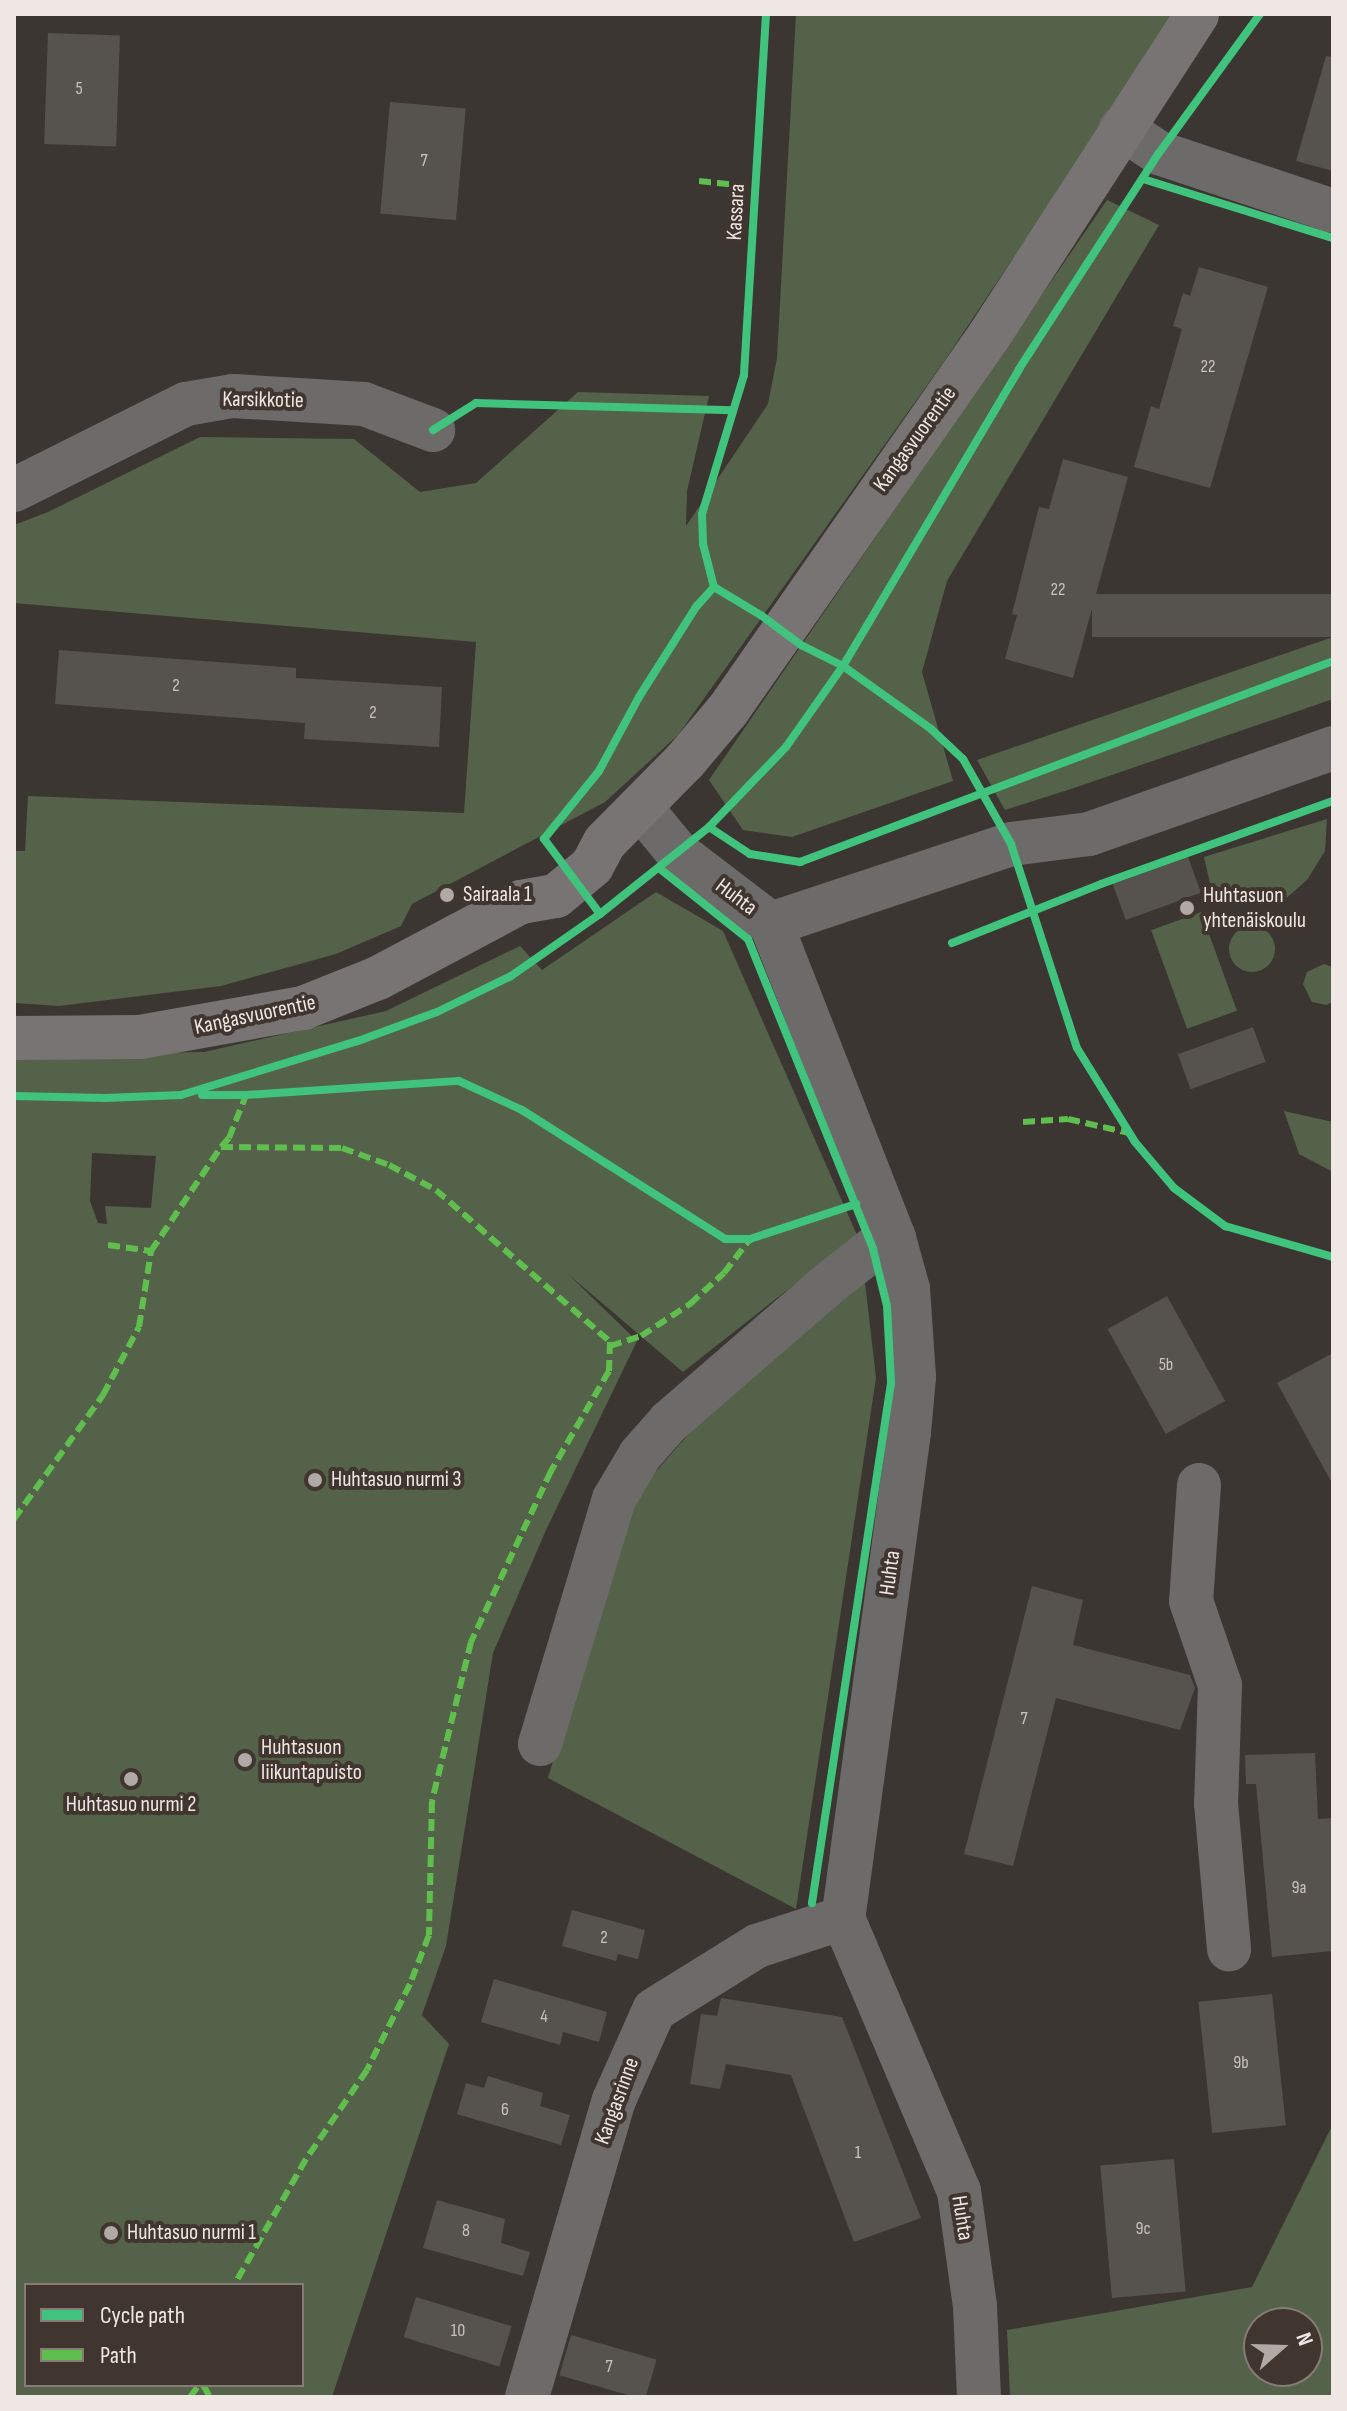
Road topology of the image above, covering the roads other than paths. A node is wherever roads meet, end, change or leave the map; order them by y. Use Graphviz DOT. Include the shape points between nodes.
graph roads {
  1 [pos="1197,14"];
  2 [pos="1121,128"];
  3 [pos="1333,211"];
  4 [pos="433,430"];
  5 [pos="14,490"];
  6 [pos="1333,748"];
  7 [pos="641,808"];
  8 [pos="771,924"];
  9 [pos="14,1038"];
  10 [pos="894,1238"];
  11 [pos="1199,1485"];
  12 [pos="540,1744"];
  13 [pos="843,1918"];
  14 [pos="1229,1949"];
  15 [pos="527,2397"];
  16 [pos="979,2397"];
  1 -- 2 [label="main road, Kangasvuorentie"];
  2 -- 3 [label="street" via="1159,153"];
  2 -- 7 [label="main road, Kangasvuorentie" via="989,336 728,710"];
  4 -- 5 [label="street, Karsikkotie" via="364,404 233,396 186,404"];
  6 -- 8 [label="street" via="1089,834 1011,844"];
  7 -- 8 [label="street, Huhta" via="678,853"];
  7 -- 9 [label="main road, Kangasvuorentie" via="605,842 592,866 556,896 521,902 378,978 303,1008 140,1037"];
  8 -- 10 [label="street, Huhta"];
  10 -- 12 [label="street" via="873,1249 762,1341 669,1422 640,1455 614,1499"];
  10 -- 13 [label="street, Huhta" via="908,1289 914,1377"];
  11 -- 14 [label="street" via="1191,1601 1220,1685 1216,1803"];
  13 -- 15 [label="street, Kangasrinne" via="757,1946 654,2010 614,2100"];
  13 -- 16 [label="street, Huhta" via="959,2191 975,2306"];
}
